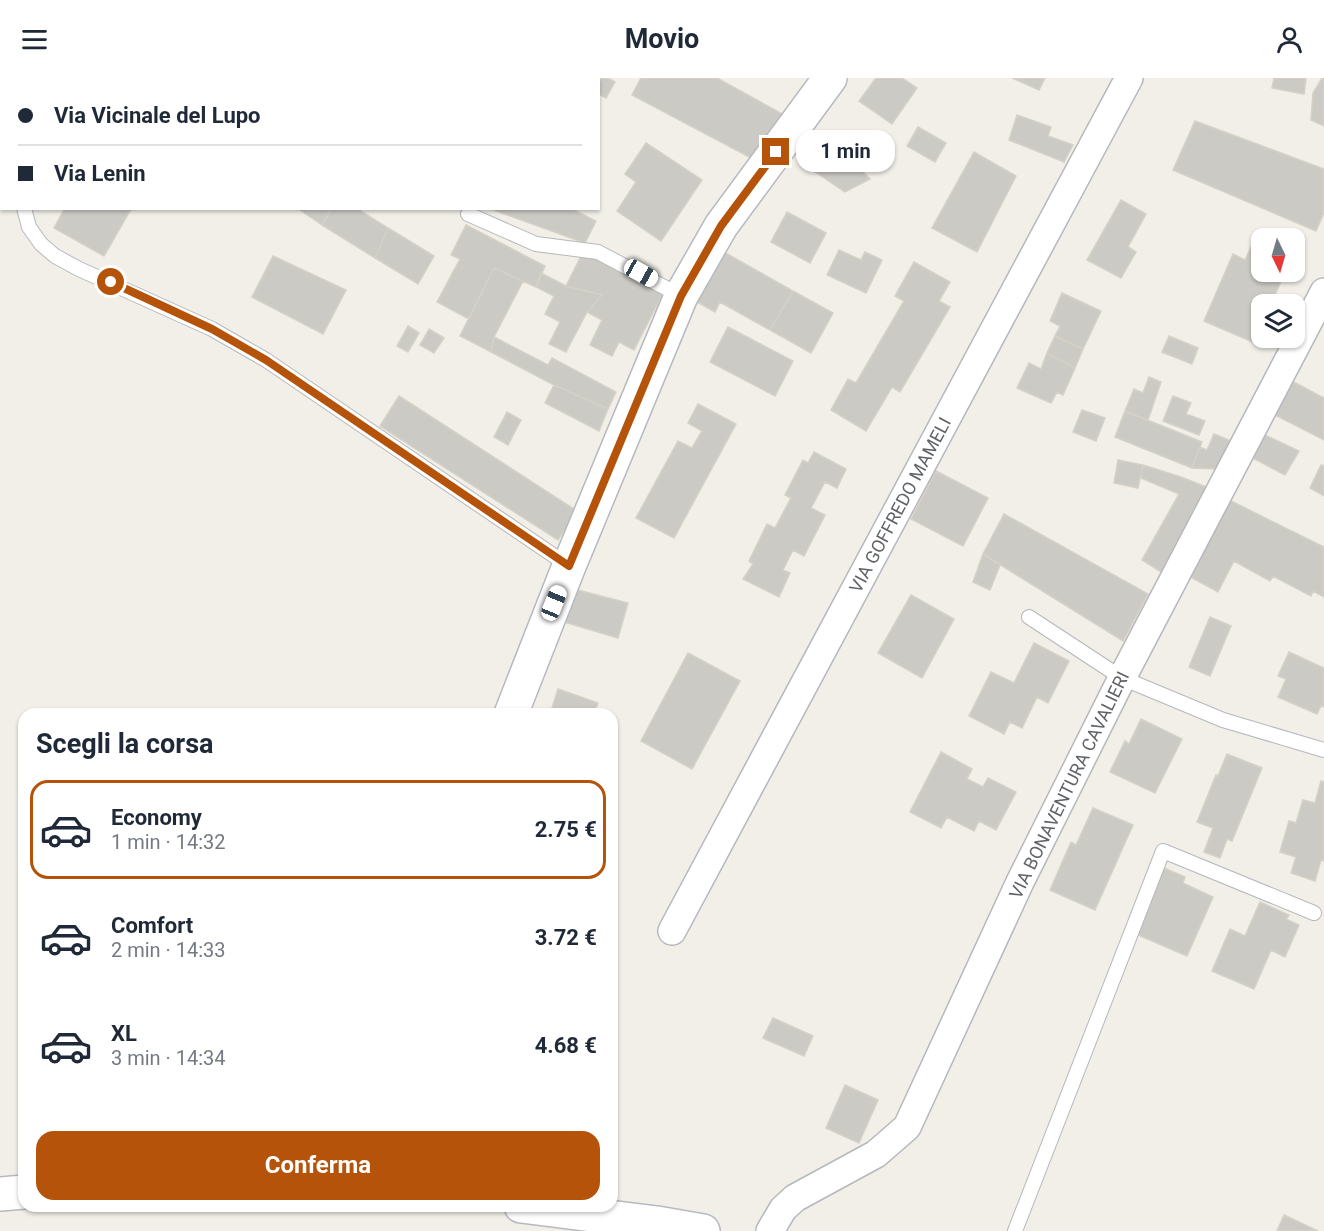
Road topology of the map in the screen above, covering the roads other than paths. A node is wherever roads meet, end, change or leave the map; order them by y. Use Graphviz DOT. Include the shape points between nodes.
graph roads {
  1 [pos="830,78"];
  2 [pos="1129,78"];
  3 [pos="25,210"];
  4 [pos="468,214"];
  5 [pos="1324,292"];
  6 [pos="681,296"];
  7 [pos="569,566"];
  8 [pos="1029,617"];
  9 [pos="1122,678"];
  10 [pos="513,708"];
  11 [pos="1324,750"];
  12 [pos="1314,913"];
  13 [pos="672,932"];
  14 [pos="18,1192"];
  15 [pos="0,1194"];
  16 [pos="569,1212"];
  17 [pos="703,1231"];
  18 [pos="770,1231"];
  19 [pos="1015,1231"];
  1 -- 6 [label="street" via="721,226"];
  2 -- 13 [label="street, VIA GOFFREDO MAMELI"];
  3 -- 7 [label="lane" via="29,227 55,256 212,329 266,360"];
  4 -- 6 [label="lane" via="536,244 597,252"];
  5 -- 9 [label="street, VIA BONAVENTURA CAVALIERI"];
  6 -- 7 [label="street"];
  7 -- 10 [label="street"];
  8 -- 9 [label="lane"];
  9 -- 11 [label="lane" via="1223,720"];
  9 -- 18 [label="street, VIA BONAVENTURA CAVALIERI" via="1020,882 907,1127 876,1154 795,1198"];
  12 -- 19 [label="lane" via="1163,851"];
  14 -- 15 [label="street"];
  16 -- 17 [label="street"];
}
